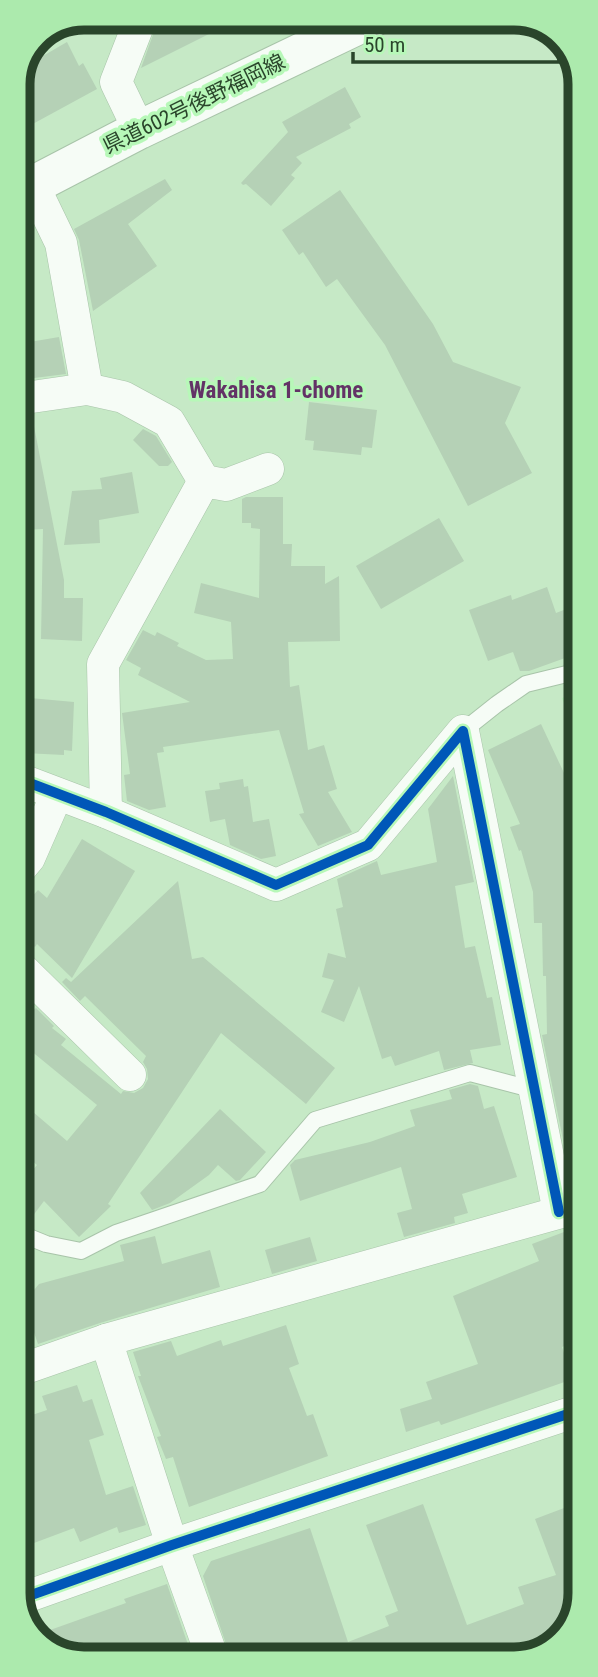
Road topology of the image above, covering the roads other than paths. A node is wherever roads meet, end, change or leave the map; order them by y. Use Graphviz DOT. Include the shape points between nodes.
graph roads {
  1 [pos="136,30"];
  2 [pos="348,30"];
  3 [pos="139,130"];
  4 [pos="30,186"];
  5 [pos="30,196"];
  6 [pos="87,389"];
  7 [pos="30,397"];
  8 [pos="268,469"];
  9 [pos="204,481"];
  10 [pos="568,674"];
  11 [pos="464,731"];
  12 [pos="30,783"];
  13 [pos="57,794"];
  14 [pos="106,812"];
  15 [pos="30,856"];
  16 [pos="30,977"];
  17 [pos="130,1075"];
  18 [pos="535,1090"];
  19 [pos="568,1203"];
  20 [pos="568,1211"];
  21 [pos="30,1237"];
  22 [pos="106,1340"];
  23 [pos="30,1366"];
  24 [pos="568,1414"];
  25 [pos="172,1545"];
  26 [pos="30,1595"];
  27 [pos="209,1647"];
  1 -- 3 [label="street" via="116,82"];
  2 -- 3 [label="main road, 県道602号後野福岡線"];
  3 -- 4 [label="main road, 県道602号後野福岡線"];
  5 -- 6 [label="street" via="61,243"];
  6 -- 7 [label="street"];
  6 -- 9 [label="street" via="123,397 169,422"];
  8 -- 9 [label="street" via="226,485"];
  9 -- 14 [label="street" via="103,664"];
  10 -- 11 [label="lane" via="526,684"];
  11 -- 14 [label="street" via="368,845 276,885"];
  11 -- 18 [label="street"];
  12 -- 13 [label="street"];
  13 -- 14 [label="street"];
  13 -- 15 [label="street"];
  16 -- 17 [label="street"];
  18 -- 19 [label="street"];
  18 -- 21 [label="lane" via="470,1073 314,1120 260,1184 116,1233 81,1251"];
  20 -- 22 [label="street"];
  22 -- 23 [label="street"];
  22 -- 25 [label="street"];
  24 -- 25 [label="street"];
  25 -- 26 [label="street"];
  25 -- 27 [label="street"];
}
